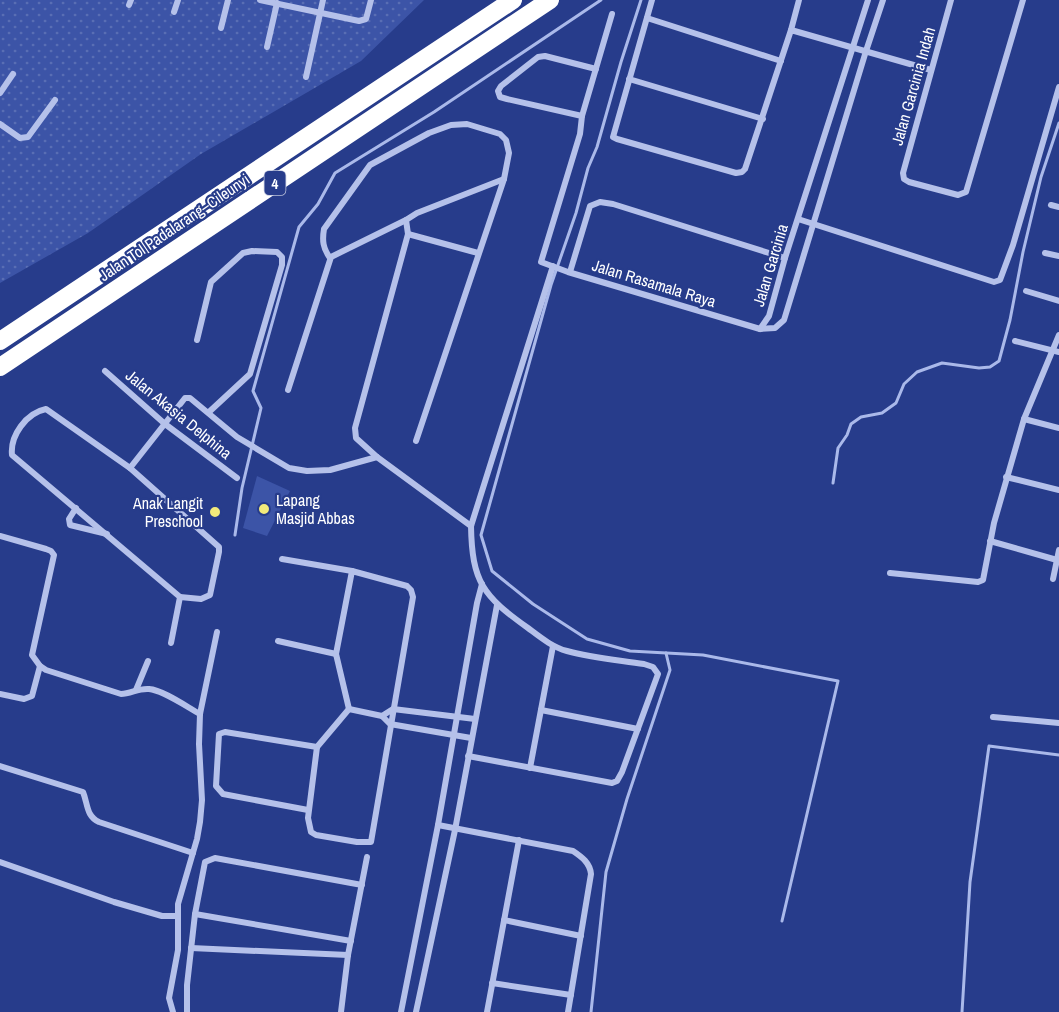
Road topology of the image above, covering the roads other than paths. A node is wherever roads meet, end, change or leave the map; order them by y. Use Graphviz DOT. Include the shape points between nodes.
graph roads {
  1 [pos="178,0"];
  2 [pos="228,0"];
  3 [pos="260,0"];
  4 [pos="323,0"];
  5 [pos="371,0"];
  6 [pos="513,0"];
  7 [pos="550,0"];
  8 [pos="652,0"];
  9 [pos="789,0"];
  10 [pos="868,0"];
  11 [pos="883,0"];
  12 [pos="951,0"];
  13 [pos="1023,0"];
  14 [pos="799,1"];
  15 [pos="277,3"];
  16 [pos="174,12"];
  17 [pos="320,14"];
  18 [pos="612,14"];
  19 [pos="647,18"];
  20 [pos="221,28"];
  21 [pos="791,30"];
  22 [pos="267,47"];
  23 [pos="853,48"];
  24 [pos="866,51"];
  25 [pos="781,61"];
  26 [pos="596,69"];
  27 [pos="931,70"];
  28 [pos="13,74"];
  29 [pos="306,77"];
  30 [pos="629,79"];
  31 [pos="1059,87"];
  32 [pos="0,93"];
  33 [pos="55,100"];
  34 [pos="582,116"];
  35 [pos="763,119"];
  36 [pos="0,124"];
  37 [pos="504,179"];
  38 [pos="1052,205"];
  39 [pos="1059,207"];
  40 [pos="798,219"];
  41 [pos="406,220"];
  42 [pos="814,224"];
  43 [pos="408,234"];
  44 [pos="478,253"];
  45 [pos="1045,253"];
  46 [pos="1059,256"];
  47 [pos="330,258"];
  48 [pos="785,258"];
  49 [pos="555,267"];
  50 [pos="569,272"];
  51 [pos="1026,291"];
  52 [pos="1059,301"];
  53 [pos="760,329"];
  54 [pos="1059,335"];
  55 [pos="0,340"];
  56 [pos="197,340"];
  57 [pos="1015,341"];
  58 [pos="1056,351"];
  59 [pos="0,367"];
  60 [pos="105,371"];
  61 [pos="288,390"];
  62 [pos="209,412"];
  63 [pos="1024,419"];
  64 [pos="165,424"];
  65 [pos="1059,428"];
  66 [pos="416,441"];
  67 [pos="377,457"];
  68 [pos="130,468"];
  69 [pos="1006,477"];
  70 [pos="237,478"];
  71 [pos="1059,490"];
  72 [pos="76,508"];
  73 [pos="471,526"];
  74 [pos="107,535"];
  75 [pos="0,536"];
  76 [pos="990,541"];
  77 [pos="1059,550"];
  78 [pos="282,559"];
  79 [pos="1057,560"];
  80 [pos="352,571"];
  81 [pos="891,573"];
  82 [pos="1053,579"];
  83 [pos="482,584"];
  84 [pos="180,597"];
  85 [pos="497,605"];
  86 [pos="217,632"];
  87 [pos="278,641"];
  88 [pos="171,643"];
  89 [pos="553,646"];
  90 [pos="336,654"];
  91 [pos="148,661"];
  92 [pos="40,666"];
  93 [pos="136,690"];
  94 [pos="0,694"];
  95 [pos="349,709"];
  96 [pos="393,709"];
  97 [pos="541,710"];
  98 [pos="200,714"];
  99 [pos="382,716"];
  100 [pos="457,716"];
  101 [pos="993,717"];
  102 [pos="475,719"];
  103 [pos="1059,723"];
  104 [pos="390,724"];
  105 [pos="638,729"];
  106 [pos="454,735"];
  107 [pos="471,738"];
  108 [pos="317,747"];
  109 [pos="468,756"];
  110 [pos="0,766"];
  111 [pos="530,768"];
  112 [pos="308,810"];
  113 [pos="438,825"];
  114 [pos="454,830"];
  115 [pos="519,840"];
  116 [pos="193,853"];
  117 [pos="367,857"];
  118 [pos="0,862"];
  119 [pos="362,885"];
  120 [pos="195,914"];
  121 [pos="177,916"];
  122 [pos="504,920"];
  123 [pos="581,936"];
  124 [pos="351,941"];
  125 [pos="190,948"];
  126 [pos="348,954"];
  127 [pos="492,983"];
  128 [pos="571,995"];
  129 [pos="173,1012"];
  130 [pos="187,1012"];
  131 [pos="341,1012"];
  132 [pos="401,1012"];
  133 [pos="417,1012"];
  134 [pos="487,1012"];
  135 [pos="568,1012"];
  1 -- 16 [label="street"];
  2 -- 20 [label="street"];
  3 -- 15 [label="street"];
  4 -- 17 [label="street"];
  5 -- 17 [label="street" via="363,21"];
  6 -- 55 [label="highway, Jalan Tol Padalarang–Cileunyi / 4"];
  7 -- 59 [label="highway, Jalan Tol Padalarang–Cileunyi / 4"];
  8 -- 19 [label="street"];
  9 -- 14 [label="street"];
  10 -- 23 [label="street, Jalan Garcinia"];
  11 -- 24 [label="street, Jalan Garcinia"];
  12 -- 27 [label="street, Jalan Garcinia Indah"];
  13 -- 27 [label="street, Jalan Garcinia Indah" via="966,192 958,195 904,179"];
  14 -- 21 [label="street"];
  15 -- 17 [label="street"];
  15 -- 22 [label="street"];
  17 -- 29 [label="street"];
  18 -- 26 [label="street"];
  19 -- 25 [label="street"];
  19 -- 30 [label="street"];
  21 -- 23 [label="street"];
  21 -- 25 [label="street"];
  23 -- 24 [label="street"];
  23 -- 40 [label="street, Jalan Garcinia"];
  24 -- 27 [label="street"];
  24 -- 42 [label="street, Jalan Garcinia"];
  25 -- 35 [label="street"];
  26 -- 34 [label="street"];
  26 -- 34 [label="street" via="538,57 498,91 500,97"];
  28 -- 32 [label="street"];
  30 -- 35 [label="street"];
  30 -- 35 [label="street" via="613,136 617,139 736,173 746,169"];
  31 -- 42 [label="street" via="1000,280 994,282"];
  33 -- 36 [label="street" via="28,137 20,138"];
  34 -- 49 [label="street, Jalan Rasamala Raya" via="541,262"];
  37 -- 41 [label="street"];
  37 -- 44 [label="street"];
  37 -- 47 [label="street" via="508,146 500,134 459,124 429,133 365,171 324,229 322,241"];
  38 -- 39 [label="street"];
  40 -- 42 [label="street"];
  40 -- 48 [label="street, Jalan Garcinia"];
  41 -- 43 [label="street"];
  41 -- 47 [label="street"];
  42 -- 53 [label="street, Jalan Garcinia" via="784,320 776,328"];
  43 -- 44 [label="street"];
  43 -- 67 [label="street" via="355,428 356,438"];
  44 -- 66 [label="street"];
  45 -- 46 [label="street"];
  47 -- 61 [label="street"];
  48 -- 50 [label="street" via="600,202 590,206"];
  48 -- 53 [label="street, Jalan Garcinia" via="769,316"];
  49 -- 50 [label="street, Jalan Rasamala Raya"];
  49 -- 73 [label="street"];
  50 -- 53 [label="street, Jalan Rasamala Raya"];
  51 -- 52 [label="street"];
  54 -- 58 [label="street"];
  56 -- 62 [label="street" via="211,282 243,253 277,252 282,265 250,374"];
  57 -- 58 [label="street"];
  58 -- 63 [label="street"];
  60 -- 64 [label="street, Jalan Akasia Delphina"];
  62 -- 64 [label="street" via="188,398"];
  62 -- 67 [label="street" via="237,437 288,468 330,470"];
  63 -- 65 [label="street"];
  63 -- 69 [label="street"];
  64 -- 68 [label="street"];
  64 -- 70 [label="street, Jalan Akasia Delphina"];
  67 -- 73 [label="street"];
  68 -- 72 [label="street" via="46,409 41,410 19,427 12,442 12,455"];
  68 -- 84 [label="street" via="219,547 210,596"];
  69 -- 71 [label="street"];
  69 -- 76 [label="street"];
  72 -- 74 [label="street"];
  72 -- 74 [label="street" via="70,525"];
  73 -- 83 [label="street" via="474,566"];
  74 -- 84 [label="street"];
  75 -- 92 [label="street" via="46,549 54,555 32,656"];
  76 -- 79 [label="street"];
  76 -- 81 [label="street" via="984,577 978,582"];
  77 -- 79 [label="street"];
  78 -- 80 [label="street"];
  79 -- 82 [label="street"];
  80 -- 90 [label="street"];
  80 -- 96 [label="street" via="407,586 412,594"];
  83 -- 85 [label="street"];
  83 -- 100 [label="street"];
  84 -- 88 [label="street"];
  85 -- 89 [label="street"];
  85 -- 102 [label="street"];
  86 -- 98 [label="street"];
  87 -- 90 [label="street"];
  89 -- 97 [label="street"];
  89 -- 105 [label="street" via="657,670"];
  90 -- 95 [label="street"];
  91 -- 93 [label="street"];
  92 -- 93 [label="street" via="121,694"];
  92 -- 94 [label="street" via="33,696 24,699"];
  93 -- 98 [label="street" via="158,692"];
  95 -- 99 [label="street"];
  95 -- 108 [label="street"];
  96 -- 99 [label="street"];
  96 -- 100 [label="street"];
  96 -- 104 [label="street"];
  97 -- 105 [label="street"];
  97 -- 111 [label="street"];
  98 -- 116 [label="street" via="202,800"];
  99 -- 104 [label="street"];
  100 -- 102 [label="street"];
  100 -- 106 [label="street"];
  101 -- 103 [label="street"];
  102 -- 107 [label="street"];
  104 -- 106 [label="street"];
  104 -- 112 [label="street" via="371,842 315,835 309,826"];
  105 -- 111 [label="street" via="622,772 612,783"];
  106 -- 107 [label="street"];
  106 -- 113 [label="street"];
  107 -- 109 [label="street"];
  108 -- 112 [label="street"];
  108 -- 112 [label="street" via="225,732 218,738 218,791"];
  109 -- 111 [label="street"];
  109 -- 114 [label="street"];
  110 -- 116 [label="street" via="83,792 91,818"];
  113 -- 114 [label="street"];
  113 -- 132 [label="street"];
  114 -- 115 [label="street"];
  114 -- 133 [label="street"];
  115 -- 122 [label="street"];
  115 -- 123 [label="street" via="573,851 590,867"];
  116 -- 121 [label="street"];
  117 -- 119 [label="street"];
  118 -- 121 [label="street" via="114,902 162,916"];
  119 -- 120 [label="street" via="209,859 203,866"];
  119 -- 124 [label="street"];
  120 -- 124 [label="street"];
  120 -- 125 [label="street"];
  121 -- 129 [label="street" via="177,950 169,998"];
  122 -- 123 [label="street"];
  122 -- 127 [label="street"];
  123 -- 128 [label="street"];
  124 -- 126 [label="street"];
  125 -- 126 [label="street"];
  125 -- 130 [label="street"];
  126 -- 131 [label="street"];
  127 -- 128 [label="street"];
  127 -- 134 [label="street"];
  128 -- 135 [label="street"];
}
